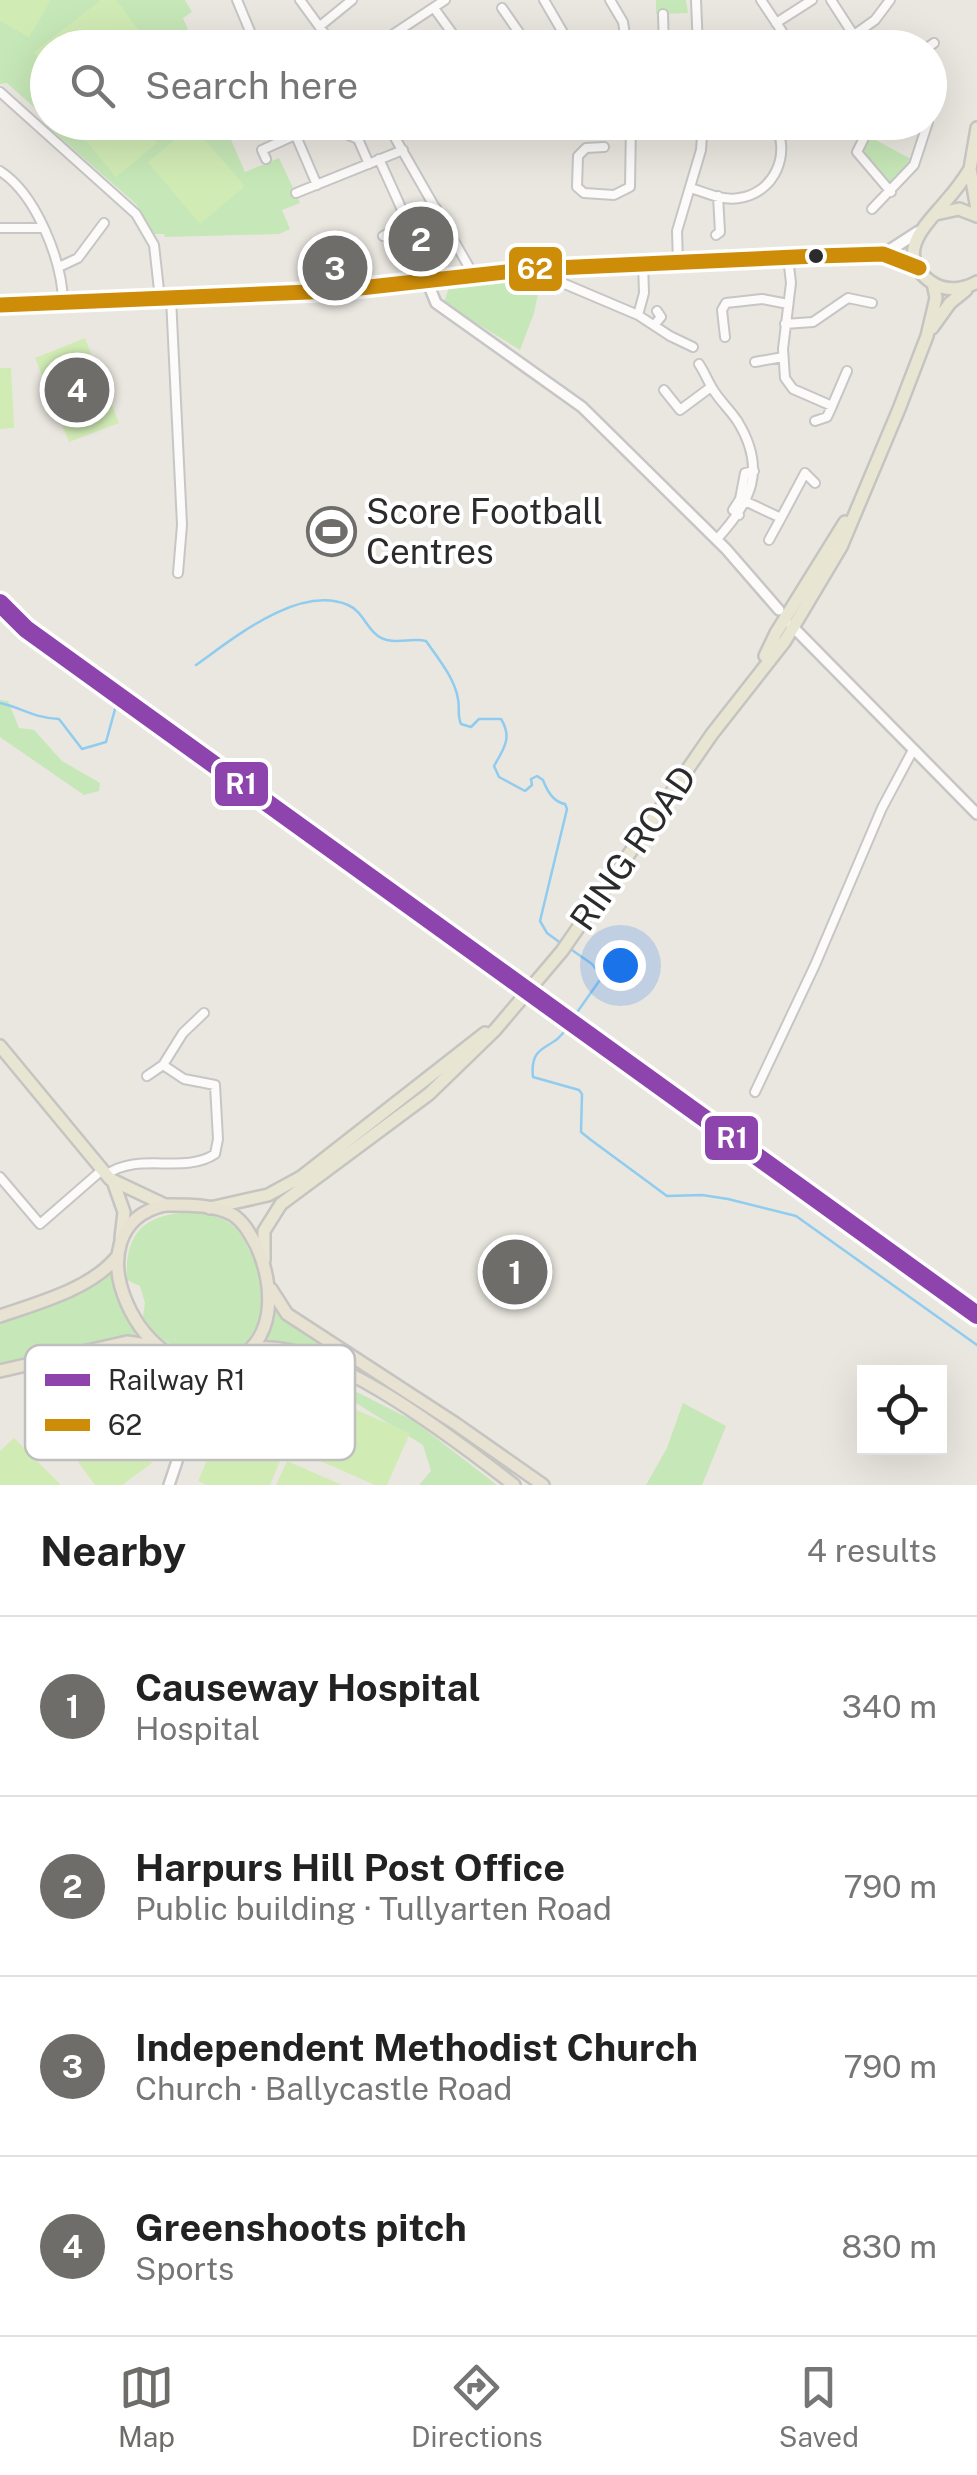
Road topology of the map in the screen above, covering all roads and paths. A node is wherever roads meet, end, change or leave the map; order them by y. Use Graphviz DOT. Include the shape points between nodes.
graph roads {
  1 [pos="238,0"];
  2 [pos="300,0"];
  3 [pos="352,0"];
  4 [pos="445,0"];
  5 [pos="544,0"];
  6 [pos="610,0"];
  7 [pos="696,0"];
  8 [pos="761,0"];
  9 [pos="812,0"];
  10 [pos="830,0"];
  11 [pos="890,0"];
  12 [pos="434,8"];
  13 [pos="502,8"];
  14 [pos="664,14"];
  15 [pos="398,20"];
  16 [pos="776,23"];
  17 [pos="320,26"];
  18 [pos="404,29"];
  19 [pos="250,30"];
  20 [pos="323,30"];
  21 [pos="450,30"];
  22 [pos="517,30"];
  23 [pos="562,30"];
  24 [pos="625,30"];
  25 [pos="664,30"];
  26 [pos="697,30"];
  27 [pos="780,30"];
  28 [pos="851,30"];
  29 [pos="861,30"];
  30 [pos="0,92"];
  31 [pos="30,119"];
  32 [pos="977,128"];
  33 [pos="54,140"];
  34 [pos="284,140"];
  35 [pos="297,140"];
  36 [pos="358,140"];
  37 [pos="397,140"];
  38 [pos="630,140"];
  39 [pos="702,140"];
  40 [pos="780,140"];
  41 [pos="862,140"];
  42 [pos="922,140"];
  43 [pos="604,147"];
  44 [pos="403,150"];
  45 [pos="266,159"];
  46 [pos="379,160"];
  47 [pos="369,164"];
  48 [pos="970,169"];
  49 [pos="0,171"];
  50 [pos="317,185"];
  51 [pos="691,188"];
  52 [pos="891,192"];
  53 [pos="296,193"];
  54 [pos="718,196"];
  55 [pos="436,208"];
  56 [pos="872,208"];
  57 [pos="977,212"];
  58 [pos="932,216"];
  59 [pos="104,223"];
  60 [pos="408,223"];
  61 [pos="0,228"];
  62 [pos="42,228"];
  63 [pos="918,232"];
  64 [pos="716,235"];
  65 [pos="383,236"];
  66 [pos="883,254"];
  67 [pos="788,258"];
  68 [pos="678,262"];
  69 [pos="643,264"];
  70 [pos="58,267"];
  71 [pos="919,268"];
  72 [pos="473,274"];
  73 [pos="426,281"];
  74 [pos="933,283"];
  75 [pos="548,284"];
  76 [pos="974,284"];
  77 [pos="602,287"];
  78 [pos="596,297"];
  79 [pos="165,298"];
  80 [pos="63,302"];
  81 [pos="872,303"];
  82 [pos="788,304"];
  83 [pos="0,305"];
  84 [pos="657,311"];
  85 [pos="638,315"];
  86 [pos="656,324"];
  87 [pos="786,324"];
  88 [pos="725,336"];
  89 [pos="926,336"];
  90 [pos="693,346"];
  91 [pos="783,357"];
  92 [pos="755,362"];
  93 [pos="699,364"];
  94 [pos="847,370"];
  95 [pos="711,388"];
  96 [pos="664,390"];
  97 [pos="832,406"];
  98 [pos="815,422"];
  99 [pos="754,471"];
  100 [pos="815,483"];
  101 [pos="746,502"];
  102 [pos="739,515"];
  103 [pos="780,518"];
  104 [pos="717,540"];
  105 [pos="769,540"];
  106 [pos="178,573"];
  107 [pos="786,619"];
  108 [pos="912,750"];
  109 [pos="977,814"];
  110 [pos="204,1013"];
  111 [pos="502,1021"];
  112 [pos="490,1036"];
  113 [pos="0,1046"];
  114 [pos="163,1065"];
  115 [pos="147,1076"];
  116 [pos="755,1092"];
  117 [pos="414,1097"];
  118 [pos="107,1175"];
  119 [pos="0,1177"];
  120 [pos="165,1205"];
  121 [pos="210,1208"];
  122 [pos="40,1224"];
  123 [pos="48,1235"];
  124 [pos="121,1238"];
  125 [pos="116,1258"];
  126 [pos="265,1264"];
  127 [pos="270,1289"];
  128 [pos="0,1316"];
  129 [pos="114,1345"];
  130 [pos="147,1345"];
  131 [pos="153,1345"];
  132 [pos="254,1345"];
  133 [pos="335,1345"];
  134 [pos="355,1358"];
  135 [pos="25,1365"];
  136 [pos="0,1371"];
  137 [pos="355,1378"];
  138 [pos="176,1460"];
  139 [pos="170,1485"];
  140 [pos="514,1485"];
  141 [pos="542,1485"];
  1 -- 19 [label="street"];
  2 -- 17 [label="street"];
  3 -- 17 [label="street"];
  4 -- 12 [label="street"];
  5 -- 23 [label="street"];
  6 -- 24 [label="street"];
  7 -- 26 [label="street"];
  8 -- 16 [label="street"];
  9 -- 16 [label="street"];
  10 -- 28 [label="street"];
  11 -- 29 [label="street"];
  12 -- 18 [label="street"];
  12 -- 21 [label="street"];
  13 -- 22 [label="street"];
  14 -- 25 [label="street"];
  15 -- 18 [label="street"];
  16 -- 27 [label="street"];
  17 -- 20 [label="street"];
  30 -- 31 [label="street"];
  32 -- 48 [label="main road"];
  33 -- 79 [label="street" via="136,214 154,245"];
  34 -- 45 [label="street" via="262,150"];
  35 -- 50 [label="street"];
  36 -- 47 [label="street"];
  37 -- 44 [label="street"];
  38 -- 43 [label="street" via="630,188 584,194 577,187 578,156"];
  39 -- 51 [label="street"];
  40 -- 54 [label="street" via="770,181 752,194"];
  41 -- 52 [label="street" via="857,152"];
  42 -- 52 [label="street" via="914,165"];
  44 -- 46 [label="street"];
  44 -- 55 [label="street"];
  46 -- 47 [label="street"];
  46 -- 60 [label="street"];
  47 -- 50 [label="street"];
  48 -- 57 [label="main road"];
  48 -- 58 [label="main road"];
  49 -- 62 [label="street" via="24,191"];
  50 -- 53 [label="street"];
  51 -- 54 [label="street"];
  51 -- 68 [label="street" via="678,231"];
  52 -- 56 [label="street"];
  54 -- 64 [label="street"];
  55 -- 60 [label="street"];
  55 -- 72 [label="street"];
  57 -- 58 [label="main road"];
  58 -- 63 [label="main road"];
  59 -- 70 [label="street" via="78,258"];
  60 -- 65 [label="street"];
  61 -- 62 [label="street"];
  62 -- 70 [label="street"];
  63 -- 66 [label="main road"];
  63 -- 71 [label="main road"];
  66 -- 67 [label="main road"];
  66 -- 71 [label="main road"];
  67 -- 68 [label="main road"];
  67 -- 82 [label="street"];
  68 -- 69 [label="main road"];
  69 -- 72 [label="main road"];
  69 -- 85 [label="street"];
  70 -- 80 [label="street"];
  71 -- 74 [label="main road"];
  72 -- 73 [label="main road"];
  73 -- 79 [label="main road"];
  73 -- 104 [label="street" via="436,303 582,408"];
  74 -- 76 [label="main road" via="958,289"];
  74 -- 89 [label="main road, RING ROAD"];
  75 -- 78 [label="street" via="553,280"];
  76 -- 89 [label="main road, RING ROAD"];
  77 -- 78 [label="street"];
  78 -- 85 [label="street"];
  79 -- 80 [label="main road"];
  79 -- 106 [label="street" via="182,525"];
  80 -- 83 [label="main road"];
  81 -- 87 [label="street" via="848,298 813,322"];
  82 -- 87 [label="street"];
  82 -- 88 [label="street" via="726,303"];
  84 -- 86 [label="street"];
  85 -- 86 [label="street"];
  86 -- 90 [label="street"];
  87 -- 91 [label="street"];
  89 -- 107 [label="main road, RING ROAD" via="841,547"];
  91 -- 92 [label="street"];
  91 -- 97 [label="street" via="793,389"];
  93 -- 95 [label="street"];
  94 -- 97 [label="street"];
  95 -- 96 [label="street" via="680,410"];
  95 -- 99 [label="street" via="738,421"];
  97 -- 98 [label="street"];
  99 -- 101 [label="street"];
  99 -- 102 [label="street" via="745,472 733,510"];
  100 -- 103 [label="street" via="805,473"];
  101 -- 102 [label="street"];
  101 -- 103 [label="street"];
  102 -- 104 [label="street"];
  103 -- 105 [label="street"];
  104 -- 107 [label="street"];
  107 -- 108 [label="street"];
  107 -- 111 [label="main road, RING ROAD" via="759,670 574,934"];
  108 -- 109 [label="street"];
  108 -- 116 [label="street"];
  110 -- 114 [label="street"];
  111 -- 112 [label="main road, RING ROAD"];
  111 -- 121 [label="main road, RING ROAD" via="301,1177 268,1195"];
  112 -- 117 [label="main road"];
  112 -- 126 [label="main road, RING ROAD" via="429,1094 281,1204 264,1231"];
  113 -- 118 [label="main road"];
  114 -- 115 [label="street"];
  114 -- 118 [label="street" via="184,1079 215,1085 215,1154 130,1163"];
  118 -- 120 [label="main road"];
  118 -- 122 [label="street"];
  118 -- 124 [label="main road" via="124,1212"];
  119 -- 122 [label="street"];
  120 -- 121 [label="highway"];
  120 -- 124 [label="highway" via="137,1217"];
  121 -- 126 [label="highway" via="242,1223"];
  122 -- 123 [label="street"];
  124 -- 125 [label="highway"];
  125 -- 128 [label="highway" via="104,1272"];
  125 -- 131 [label="highway" via="136,1320"];
  126 -- 127 [label="highway"];
  127 -- 132 [label="highway"];
  127 -- 133 [label="highway" via="287,1314"];
  129 -- 130 [label="highway"];
  134 -- 141 [label="highway"];
  135 -- 136 [label="highway"];
  137 -- 140 [label="highway" via="421,1416"];
  138 -- 139 [label="street"];
}
